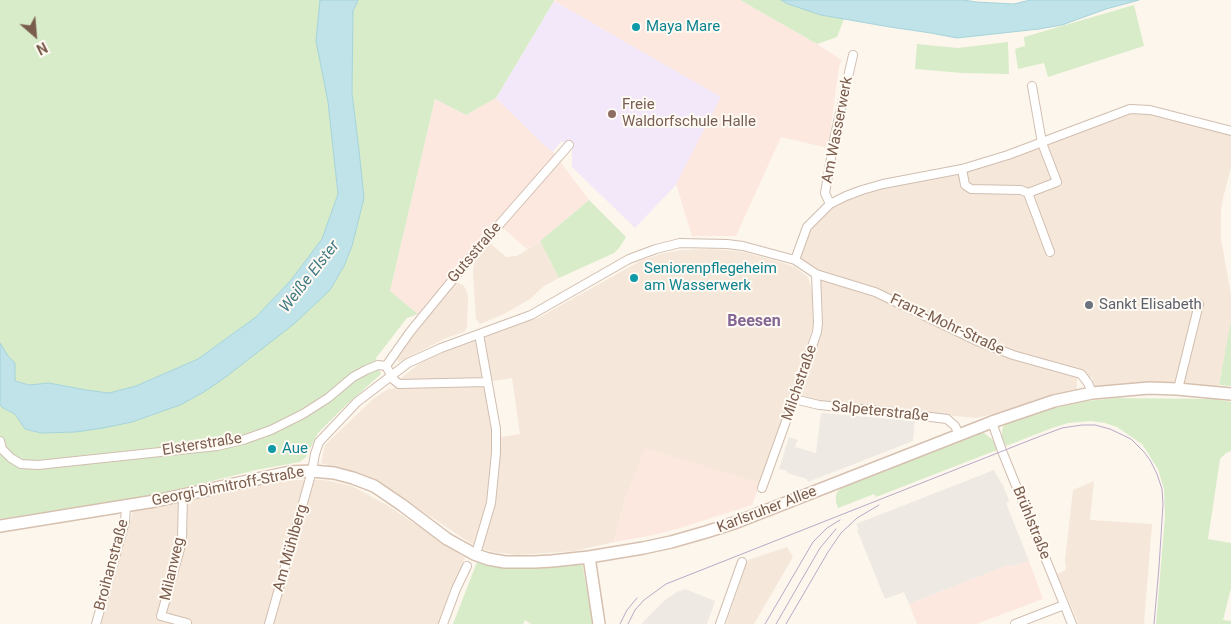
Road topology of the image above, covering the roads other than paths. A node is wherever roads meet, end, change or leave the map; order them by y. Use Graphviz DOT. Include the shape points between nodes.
graph roads {
  1 [pos="853,55"];
  2 [pos="1032,86"];
  3 [pos="1231,131"];
  4 [pos="1042,143"];
  5 [pos="569,145"];
  6 [pos="962,169"];
  7 [pos="1028,193"];
  8 [pos="830,204"];
  9 [pos="1050,252"];
  10 [pos="796,260"];
  11 [pos="816,274"];
  12 [pos="1199,304"];
  13 [pos="479,334"];
  14 [pos="386,366"];
  15 [pos="391,375"];
  16 [pos="487,382"];
  17 [pos="1178,389"];
  18 [pos="1092,393"];
  19 [pos="1231,394"];
  20 [pos="794,399"];
  21 [pos="992,422"];
  22 [pos="959,434"];
  23 [pos="0,441"];
  24 [pos="312,471"];
  25 [pos="762,488"];
  26 [pos="183,496"];
  27 [pos="126,506"];
  28 [pos="0,526"];
  29 [pos="478,548"];
  30 [pos="589,557"];
  31 [pos="742,562"];
  32 [pos="467,566"];
  33 [pos="1064,605"];
  34 [pos="187,623"];
  35 [pos="96,624"];
  36 [pos="269,624"];
  37 [pos="443,624"];
  38 [pos="598,624"];
  39 [pos="720,624"];
  40 [pos="1015,624"];
  41 [pos="1072,624"];
  1 -- 8 [label="street, Am Wasserwerk" via="826,193"];
  2 -- 4 [label="street"];
  3 -- 4 [label="street" via="1150,110 1130,110"];
  4 -- 6 [label="street"];
  4 -- 7 [label="street" via="1056,182"];
  5 -- 14 [label="street, Gutsstraße" via="477,250"];
  6 -- 7 [label="street" via="965,185 971,189 1021,190"];
  6 -- 8 [label="street" via="869,188"];
  7 -- 9 [label="street"];
  8 -- 10 [label="street" via="806,227"];
  10 -- 11 [label="street, Franz-Mohr-Straße"];
  10 -- 13 [label="street, Georgi-Dimitroff-Straße" via="743,246 680,243 629,259 531,315"];
  11 -- 18 [label="street, Franz-Mohr-Straße" via="875,292 1013,355 1081,374"];
  11 -- 20 [label="street, Milchstraße" via="817,332"];
  12 -- 17 [label="street"];
  13 -- 15 [label="street, Georgi-Dimitroff-Straße" via="408,362"];
  13 -- 16 [label="street"];
  14 -- 15 [label="street"];
  14 -- 23 [label="street, Elsterstraße" via="366,370 353,377 328,398 279,426 216,446 38,465 21,464 11,458 2,449"];
  15 -- 16 [label="street" via="399,384"];
  15 -- 24 [label="street, Georgi-Dimitroff-Straße" via="357,402 319,442"];
  16 -- 29 [label="street" via="496,429 496,453 491,503"];
  17 -- 18 [label="street, Karlsruher Allee"];
  17 -- 19 [label="street, Karlsruher Allee"];
  18 -- 21 [label="street, Karlsruher Allee"];
  20 -- 22 [label="street, Salpeterstraße" via="819,405 947,419"];
  20 -- 25 [label="street, Milchstraße"];
  21 -- 22 [label="street, Karlsruher Allee"];
  21 -- 33 [label="street, Brühlstraße"];
  22 -- 30 [label="street, Karlsruher Allee" via="737,522 671,542"];
  24 -- 26 [label="street, Georgi-Dimitroff-Straße" via="290,472"];
  24 -- 30 [label="street, Karlsruher Allee" via="334,473 374,486 447,539 481,556 505,562"];
  24 -- 36 [label="street, Am Mühlberg"];
  26 -- 27 [label="street, Georgi-Dimitroff-Straße"];
  26 -- 34 [label="street, Milanweg" via="180,550 162,616"];
  27 -- 28 [label="street, Georgi-Dimitroff-Straße"];
  27 -- 35 [label="street, Broihanstraße" via="125,522"];
  30 -- 38 [label="street"];
  31 -- 39 [label="street"];
  32 -- 37 [label="street"];
  33 -- 40 [label="street"];
  33 -- 41 [label="street, Brühlstraße"];
}
